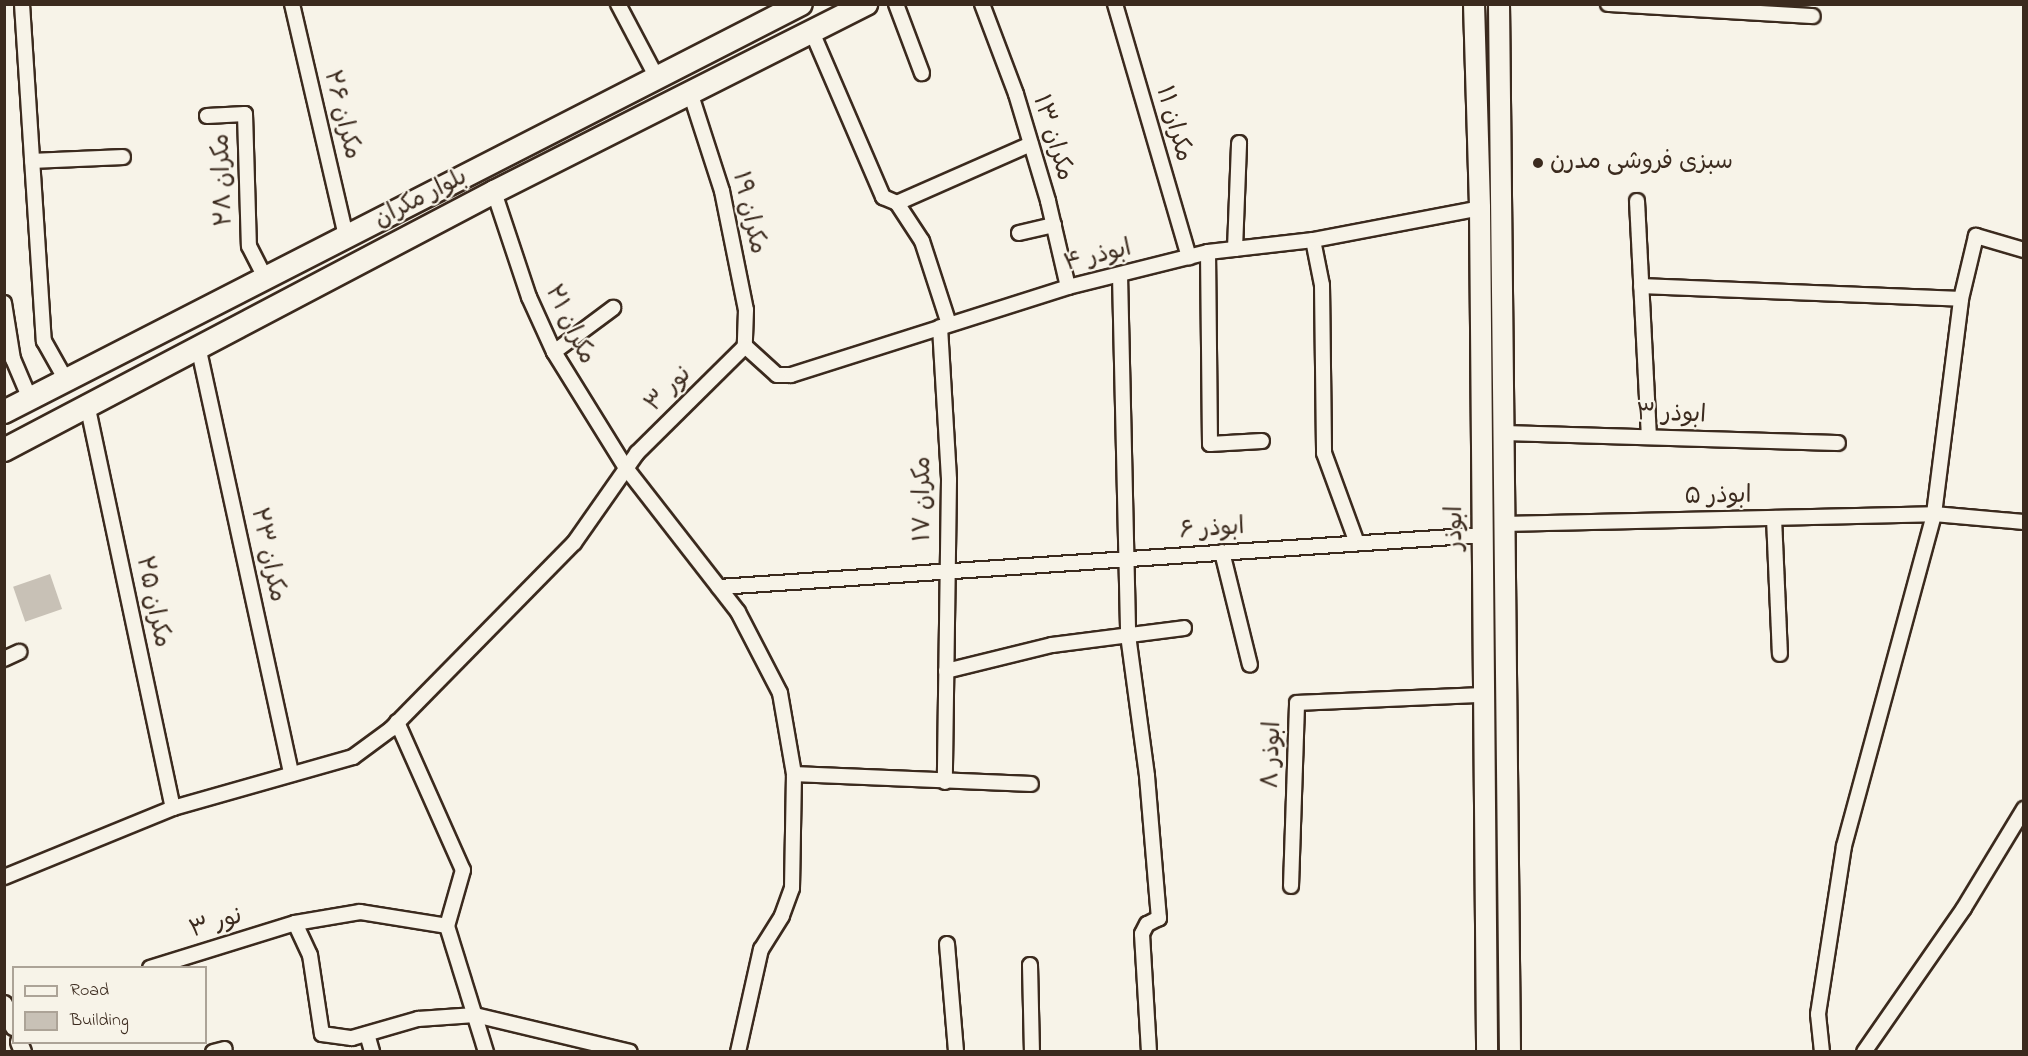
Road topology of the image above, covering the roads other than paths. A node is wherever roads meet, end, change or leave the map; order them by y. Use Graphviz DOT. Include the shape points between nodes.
graph roads {
  1 [pos="22,4"];
  2 [pos="292,4"];
  3 [pos="618,4"];
  4 [pos="801,4"];
  5 [pos="866,4"];
  6 [pos="896,4"];
  7 [pos="982,4"];
  8 [pos="1474,4"];
  9 [pos="1499,4"];
  10 [pos="1608,4"];
  11 [pos="1119,5"];
  12 [pos="1813,16"];
  13 [pos="812,32"];
  14 [pos="922,73"];
  15 [pos="1476,74"];
  16 [pos="1500,74"];
  17 [pos="656,76"];
  18 [pos="690,92"];
  19 [pos="207,116"];
  20 [pos="1239,143"];
  21 [pos="1031,144"];
  22 [pos="123,157"];
  23 [pos="32,161"];
  24 [pos="494,192"];
  25 [pos="1637,201"];
  26 [pos="897,203"];
  27 [pos="1480,208"];
  28 [pos="1054,225"];
  29 [pos="1019,233"];
  30 [pos="346,236"];
  31 [pos="1313,240"];
  32 [pos="1235,249"];
  33 [pos="2024,250"];
  34 [pos="1208,252"];
  35 [pos="1189,257"];
  36 [pos="1120,275"];
  37 [pos="265,278"];
  38 [pos="1641,286"];
  39 [pos="1068,287"];
  40 [pos="1961,299"];
  41 [pos="4,303"];
  42 [pos="613,308"];
  43 [pos="945,325"];
  44 [pos="198,345"];
  45 [pos="745,346"];
  46 [pos="554,352"];
  47 [pos="66,380"];
  48 [pos="30,399"];
  49 [pos="87,404"];
  50 [pos="4,412"];
  51 [pos="1503,432"];
  52 [pos="1649,437"];
  53 [pos="1262,441"];
  54 [pos="1838,443"];
  55 [pos="4,450"];
  56 [pos="626,468"];
  57 [pos="1934,514"];
  58 [pos="1774,518"];
  59 [pos="2024,522"];
  60 [pos="1503,524"];
  61 [pos="1481,535"];
  62 [pos="1357,543"];
  63 [pos="1222,552"];
  64 [pos="1126,559"];
  65 [pos="946,571"];
  66 [pos="719,587"];
  67 [pos="1184,628"];
  68 [pos="1128,635"];
  69 [pos="19,652"];
  70 [pos="1779,654"];
  71 [pos="4,659"];
  72 [pos="1250,665"];
  73 [pos="946,671"];
  74 [pos="1482,695"];
  75 [pos="397,722"];
  76 [pos="291,774"];
  77 [pos="794,774"];
  78 [pos="945,782"];
  79 [pos="1031,784"];
  80 [pos="173,808"];
  81 [pos="2024,809"];
  82 [pos="4,877"];
  83 [pos="1290,886"];
  84 [pos="295,923"];
  85 [pos="447,926"];
  86 [pos="947,944"];
  87 [pos="1030,965"];
  88 [pos="156,966"];
  89 [pos="475,1015"];
  90 [pos="367,1034"];
  91 [pos="569,1046"];
  92 [pos="372,1052"];
  93 [pos="486,1052"];
  94 [pos="630,1052"];
  95 [pos="738,1052"];
  96 [pos="956,1052"];
  97 [pos="1032,1052"];
  98 [pos="1149,1052"];
  99 [pos="1487,1052"];
  100 [pos="1510,1052"];
  101 [pos="1821,1052"];
  102 [pos="1864,1052"];
  1 -- 23 [label="street"];
  2 -- 30 [label="street, مکران ۲۶"];
  3 -- 17 [label="street"];
  4 -- 17 [label="main road"];
  5 -- 13 [label="main road, بلوار مکران"];
  6 -- 14 [label="street"];
  7 -- 21 [label="street, مکران ۱۳"];
  8 -- 15 [label="main road, ابوذر"];
  9 -- 16 [label="main road, ابوذر"];
  10 -- 12 [label="street"];
  11 -- 35 [label="street, مکران ۱۱"];
  13 -- 18 [label="main road, بلوار مکران"];
  13 -- 26 [label="street, مکران ۱۷" via="883,197"];
  15 -- 16 [label="main road"];
  15 -- 27 [label="main road, ابوذر"];
  16 -- 51 [label="main road, ابوذر"];
  17 -- 30 [label="main road"];
  18 -- 24 [label="main road, بلوار مکران"];
  18 -- 45 [label="street, مکران ۱۹" via="722,192 746,310"];
  19 -- 37 [label="street, مکران ۲۸" via="245,114 249,246"];
  20 -- 32 [label="street"];
  21 -- 26 [label="street"];
  21 -- 28 [label="street, مکران ۱۳"];
  22 -- 23 [label="street"];
  23 -- 47 [label="street" via="44,341"];
  24 -- 44 [label="main road, بلوار مکران"];
  24 -- 46 [label="street, مکران ۲۱" via="529,297"];
  25 -- 38 [label="street"];
  26 -- 43 [label="street, مکران ۱۷" via="922,241"];
  27 -- 31 [label="street, ابوذر ۴"];
  27 -- 61 [label="main road, ابوذر"];
  28 -- 29 [label="street"];
  28 -- 39 [label="street, مکران ۱۳"];
  30 -- 37 [label="main road"];
  31 -- 32 [label="street, ابوذر ۴"];
  31 -- 62 [label="street" via="1322,285 1324,453"];
  32 -- 34 [label="street, ابوذر ۴"];
  33 -- 40 [label="street" via="1976,236"];
  34 -- 35 [label="street, ابوذر ۴"];
  34 -- 53 [label="street" via="1210,444"];
  35 -- 36 [label="street, ابوذر ۴"];
  36 -- 39 [label="street, ابوذر ۴"];
  36 -- 64 [label="street"];
  37 -- 47 [label="main road"];
  38 -- 40 [label="street"];
  38 -- 52 [label="street"];
  39 -- 43 [label="street, ابوذر ۴"];
  40 -- 57 [label="street"];
  41 -- 48 [label="street" via="13,359"];
  42 -- 46 [label="street"];
  43 -- 45 [label="street, ابوذر ۴" via="791,375 777,375"];
  43 -- 65 [label="street, مکران ۱۷" via="949,480"];
  44 -- 49 [label="main road, بلوار مکران"];
  44 -- 76 [label="street, مکران ۲۳"];
  45 -- 56 [label="street, نور ۳"];
  46 -- 56 [label="street, مکران ۲۱"];
  47 -- 48 [label="main road"];
  48 -- 50 [label="main road"];
  49 -- 55 [label="main road, بلوار مکران"];
  49 -- 80 [label="street, مکران ۲۵"];
  51 -- 52 [label="street, ابوذر ۳"];
  51 -- 60 [label="main road, ابوذر"];
  52 -- 54 [label="street, ابوذر ۳"];
  56 -- 66 [label="street, مکران ۲۱"];
  56 -- 75 [label="street, نور ۳" via="574,543"];
  57 -- 58 [label="street, ابوذر ۵"];
  57 -- 59 [label="street, ابوذر ۵"];
  57 -- 101 [label="street" via="1844,846 1818,1014"];
  58 -- 60 [label="street, ابوذر ۵"];
  58 -- 70 [label="street"];
  60 -- 100 [label="main road, ابوذر"];
  61 -- 62 [label="street, ابوذر ۶"];
  61 -- 74 [label="main road, ابوذر"];
  62 -- 63 [label="street, ابوذر ۶"];
  63 -- 64 [label="street, ابوذر ۶"];
  63 -- 72 [label="street"];
  64 -- 65 [label="street, ابوذر ۶"];
  64 -- 68 [label="street"];
  65 -- 66 [label="street, ابوذر ۶"];
  65 -- 73 [label="street, مکران ۱۷"];
  66 -- 77 [label="street, مکران ۲۱" via="738,612 780,693"];
  67 -- 68 [label="street"];
  68 -- 73 [label="street" via="1052,645"];
  68 -- 98 [label="street" via="1147,777 1159,918 1147,924 1142,934"];
  69 -- 71 [label="street"];
  73 -- 78 [label="street, مکران ۱۷"];
  74 -- 83 [label="street, ابوذر ۸" via="1297,703"];
  74 -- 99 [label="main road, ابوذر"];
  75 -- 76 [label="street, نور ۳" via="353,757"];
  75 -- 85 [label="street" via="464,870"];
  76 -- 80 [label="street, نور ۳"];
  77 -- 78 [label="street"];
  77 -- 95 [label="street, مکران ۲۱" via="792,888 783,916 761,949"];
  78 -- 79 [label="street"];
  80 -- 82 [label="street, نور ۳"];
  81 -- 102 [label="street" via="1964,908"];
  84 -- 85 [label="street, نور ۳" via="360,912"];
  84 -- 88 [label="street, نور ۳"];
  84 -- 90 [label="street" via="310,956 322,1034 352,1038"];
  85 -- 89 [label="street"];
  86 -- 96 [label="street"];
  87 -- 97 [label="street"];
  89 -- 90 [label="street" via="418,1019"];
  89 -- 91 [label="street"];
  89 -- 93 [label="street"];
  90 -- 92 [label="street"];
  91 -- 94 [label="street"];
}
